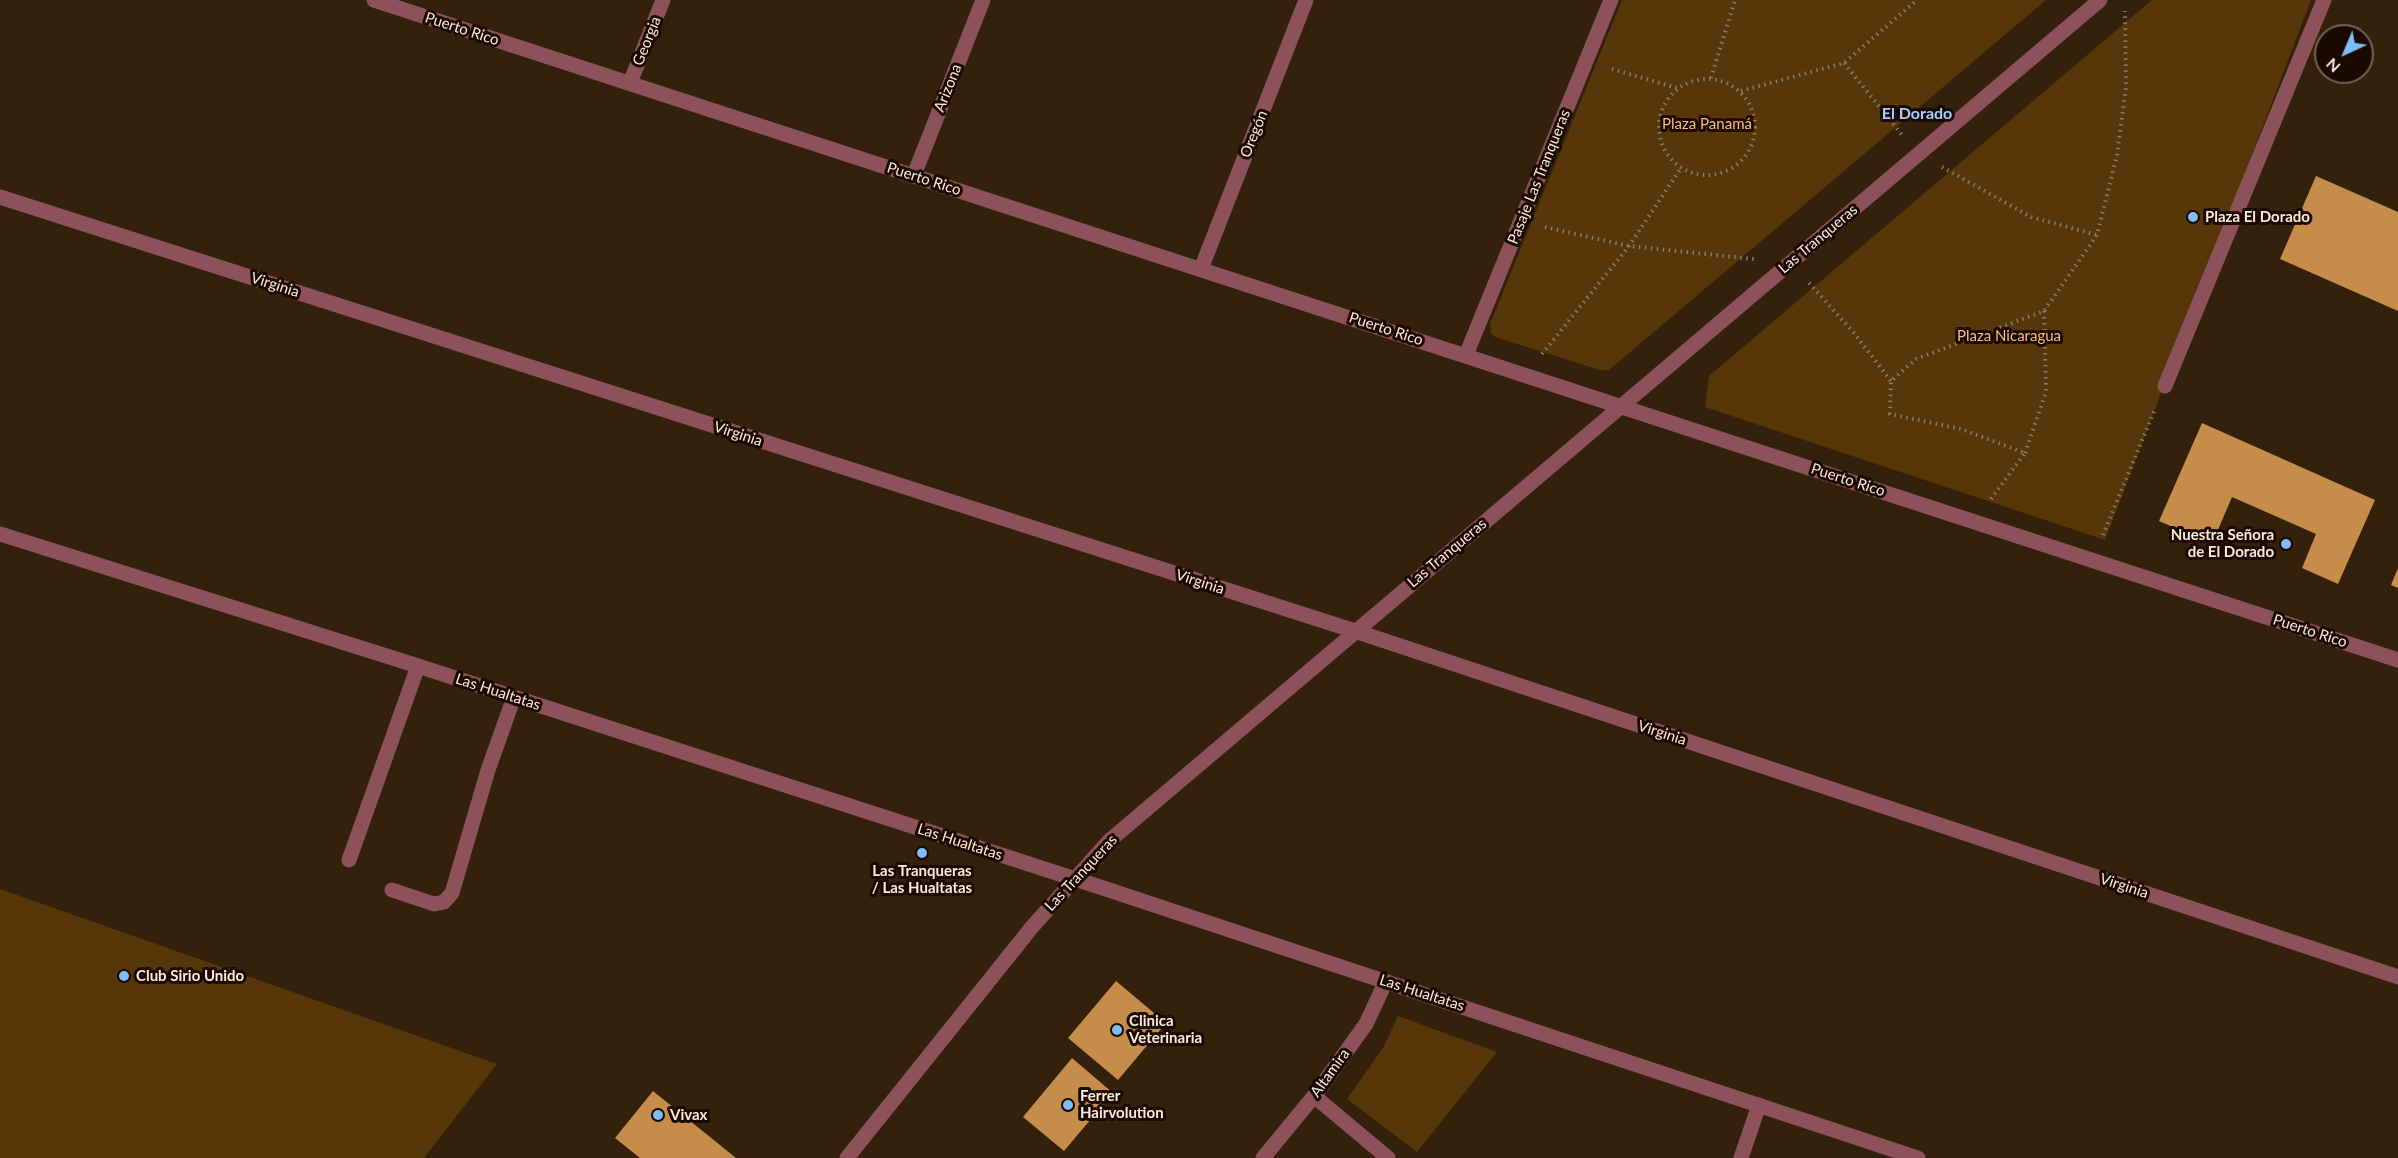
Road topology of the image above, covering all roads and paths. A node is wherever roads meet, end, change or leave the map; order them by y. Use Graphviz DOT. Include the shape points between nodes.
graph roads {
  1 [pos="374,0"];
  2 [pos="663,0"];
  3 [pos="983,0"];
  4 [pos="1306,0"];
  5 [pos="1611,0"];
  6 [pos="1734,0"];
  7 [pos="1917,0"];
  8 [pos="2100,0"];
  9 [pos="2125,0"];
  10 [pos="2324,0"];
  11 [pos="1586,62"];
  12 [pos="1844,63"];
  13 [pos="1711,78"];
  14 [pos="630,83"];
  15 [pos="1677,88"];
  16 [pos="1741,91"];
  17 [pos="1918,154"];
  18 [pos="1681,168"];
  19 [pos="914,175"];
  20 [pos="0,197"];
  21 [pos="1520,222"];
  22 [pos="2097,235"];
  23 [pos="1629,246"];
  24 [pos="1790,262"];
  25 [pos="1201,268"];
  26 [pos="2044,310"];
  27 [pos="1466,355"];
  28 [pos="1526,374"];
  29 [pos="1892,381"];
  30 [pos="2165,386"];
  31 [pos="1622,405"];
  32 [pos="2025,453"];
  33 [pos="1974,521"];
  34 [pos="0,534"];
  35 [pos="2093,560"];
  36 [pos="1355,631"];
  37 [pos="2398,660"];
  38 [pos="418,666"];
  39 [pos="514,697"];
  40 [pos="350,860"];
  41 [pos="1073,879"];
  42 [pos="392,890"];
  43 [pos="2398,977"];
  44 [pos="1386,981"];
  45 [pos="1314,1096"];
  46 [pos="1759,1105"];
  47 [pos="847,1158"];
  48 [pos="1263,1158"];
  49 [pos="1388,1158"];
  50 [pos="1741,1158"];
  51 [pos="1918,1158"];
  1 -- 14 [label="street, Puerto Rico"];
  2 -- 14 [label="street, Georgia"];
  3 -- 19 [label="street, Arizona"];
  4 -- 25 [label="street, Oregón"];
  5 -- 11 [label="street, Pasaje Las Tranqueras"];
  6 -- 13 [label="path"];
  7 -- 12 [label="path"];
  8 -- 17 [label="street, Las Tranqueras"];
  9 -- 22 [label="path" via="2124,98 2117,155"];
  10 -- 30 [label="street"];
  11 -- 15 [label="path"];
  11 -- 21 [label="street, Pasaje Las Tranqueras"];
  12 -- 16 [label="path"];
  12 -- 17 [label="path"];
  13 -- 15 [label="path"];
  13 -- 16 [label="path" via="1728,82"];
  14 -- 19 [label="street, Puerto Rico"];
  15 -- 18 [label="path" via="1665,102 1659,118 1659,136 1668,156"];
  16 -- 18 [label="path" via="1756,120 1753,145 1744,160 1730,170 1705,176"];
  17 -- 22 [label="path" via="2031,217"];
  17 -- 24 [label="street, Las Tranqueras"];
  18 -- 23 [label="path"];
  19 -- 25 [label="street, Puerto Rico"];
  20 -- 36 [label="street, Virginia"];
  21 -- 23 [label="path"];
  21 -- 27 [label="street, Pasaje Las Tranqueras"];
  22 -- 26 [label="path"];
  23 -- 24 [label="path"];
  23 -- 28 [label="path"];
  24 -- 29 [label="path"];
  24 -- 31 [label="street, Las Tranqueras"];
  25 -- 27 [label="street, Puerto Rico"];
  26 -- 29 [label="path" via="1916,359"];
  26 -- 32 [label="path" via="2046,392"];
  27 -- 28 [label="street, Puerto Rico"];
  28 -- 31 [label="street, Puerto Rico"];
  29 -- 32 [label="path" via="1890,414 1961,429"];
  30 -- 35 [label="path"];
  31 -- 33 [label="street, Puerto Rico"];
  31 -- 36 [label="street, Las Tranqueras"];
  32 -- 33 [label="path"];
  33 -- 35 [label="street, Puerto Rico"];
  34 -- 38 [label="street, Las Hualtatas"];
  35 -- 37 [label="street, Puerto Rico"];
  36 -- 41 [label="street, Las Tranqueras" via="1121,830"];
  36 -- 43 [label="street, Virginia"];
  38 -- 39 [label="street, Las Hualtatas"];
  38 -- 40 [label="street"];
  39 -- 41 [label="street, Las Hualtatas"];
  39 -- 42 [label="street" via="452,893 444,902 434,903"];
  41 -- 44 [label="street, Las Hualtatas"];
  41 -- 47 [label="street, Las Tranqueras"];
  44 -- 45 [label="street, Altamira" via="1366,1024"];
  44 -- 46 [label="street, Las Hualtatas"];
  45 -- 48 [label="street, Altamira"];
  45 -- 49 [label="street"];
  46 -- 50 [label="street"];
  46 -- 51 [label="street, Las Hualtatas"];
}
